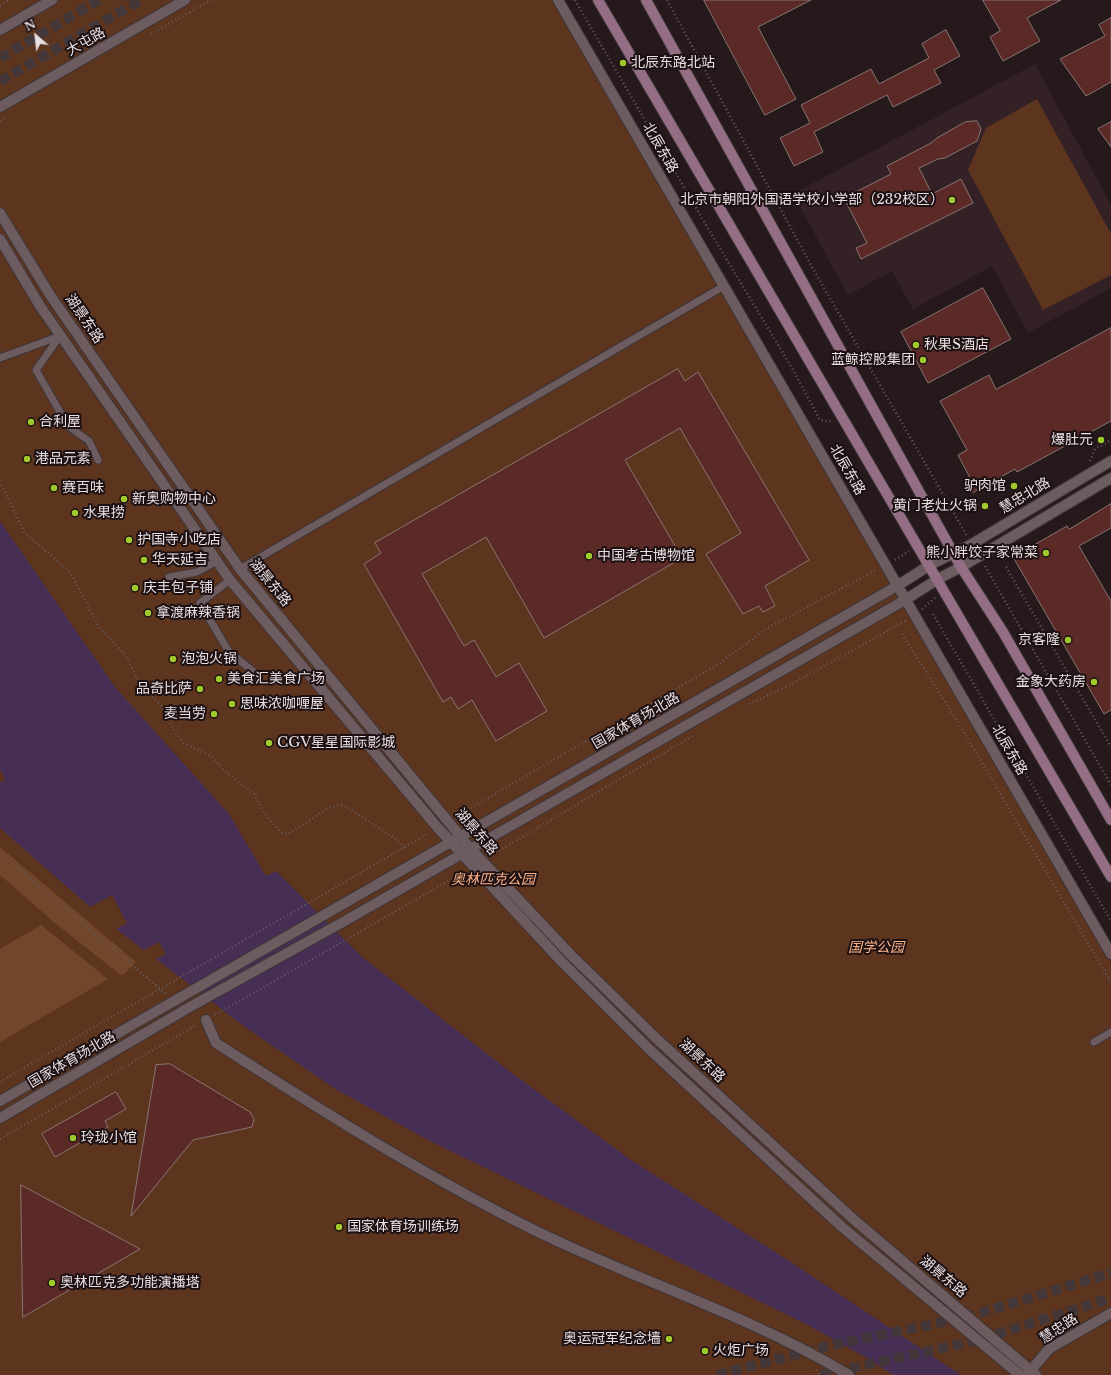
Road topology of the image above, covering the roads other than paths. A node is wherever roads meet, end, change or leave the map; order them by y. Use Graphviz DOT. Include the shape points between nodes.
graph roads {
  1 [pos="52,0"];
  2 [pos="185,0"];
  3 [pos="558,0"];
  4 [pos="598,0"];
  5 [pos="646,0"];
  6 [pos="0,30"];
  7 [pos="0,100"];
  8 [pos="12,101"];
  9 [pos="0,107"];
  10 [pos="0,213"];
  11 [pos="0,239"];
  12 [pos="724,286"];
  13 [pos="60,336"];
  14 [pos="0,358"];
  15 [pos="98,460"];
  16 [pos="1111,461"];
  17 [pos="1111,478"];
  18 [pos="953,553"];
  19 [pos="217,561"];
  20 [pos="930,565"];
  21 [pos="961,567"];
  22 [pos="240,569"];
  23 [pos="169,577"];
  24 [pos="938,579"];
  25 [pos="230,580"];
  26 [pos="898,586"];
  27 [pos="905,600"];
  28 [pos="259,676"];
  29 [pos="1111,820"];
  30 [pos="457,840"];
  31 [pos="466,851"];
  32 [pos="478,863"];
  33 [pos="1111,877"];
  34 [pos="1111,954"];
  35 [pos="209,1018"];
  36 [pos="1111,1032"];
  37 [pos="1094,1042"];
  38 [pos="0,1101"];
  39 [pos="0,1118"];
  40 [pos="1111,1313"];
  41 [pos="839,1369"];
  42 [pos="1031,1373"];
  43 [pos="830,1375"];
  44 [pos="849,1375"];
  45 [pos="1020,1375"];
  1 -- 6 [label="street"];
  2 -- 8 [label="street, 大屯路"];
  3 -- 12 [label="street, 北辰东路"];
  4 -- 20 [label="main road, 北辰东路"];
  5 -- 18 [label="main road"];
  7 -- 8 [label="street"];
  8 -- 9 [label="street, 大屯路"];
  10 -- 22 [label="street, 湖景东路" via="50,295"];
  11 -- 13 [label="street, 湖景东路"];
  12 -- 22 [label="lane"];
  12 -- 26 [label="street, 北辰东路"];
  13 -- 14 [label="lane"];
  13 -- 15 [label="lane" via="36,370 68,426 89,441"];
  13 -- 19 [label="street, 湖景东路"];
  16 -- 18 [label="street, 慧忠北路"];
  17 -- 21 [label="street, 慧忠北路"];
  18 -- 20 [label="street, 国家体育场北路"];
  18 -- 21 [label="main road"];
  19 -- 23 [label="lane" via="197,572"];
  19 -- 25 [label="street, 湖景东路"];
  20 -- 24 [label="main road, 北辰东路"];
  20 -- 26 [label="street, 国家体育场北路"];
  21 -- 24 [label="street, 国家体育场北路"];
  21 -- 29 [label="main road" via="1003,632"];
  22 -- 30 [label="street, 湖景东路" via="448,821"];
  24 -- 27 [label="street, 国家体育场北路"];
  24 -- 33 [label="main road, 北辰东路"];
  25 -- 28 [label="lane" via="200,603 229,652"];
  25 -- 30 [label="street, 湖景东路" via="438,828"];
  26 -- 27 [label="street, 北辰东路"];
  26 -- 30 [label="street, 国家体育场北路"];
  27 -- 31 [label="street, 国家体育场北路"];
  27 -- 34 [label="street, 北辰东路"];
  30 -- 31 [label="street, 湖景东路"];
  30 -- 38 [label="street, 国家体育场北路"];
  31 -- 32 [label="street, 湖景东路"];
  31 -- 39 [label="street, 国家体育场北路"];
  32 -- 42 [label="street, 湖景东路" via="664,1046 851,1217"];
  32 -- 45 [label="street, 湖景东路" via="562,962 649,1049 842,1227"];
  35 -- 41 [label="street" via="216,1044 444,1184 534,1230 770,1333"];
  36 -- 37 [label="lane"];
  40 -- 42 [label="street, 慧忠路" via="1049,1349"];
  41 -- 43 [label="street"];
  41 -- 44 [label="street"];
}
